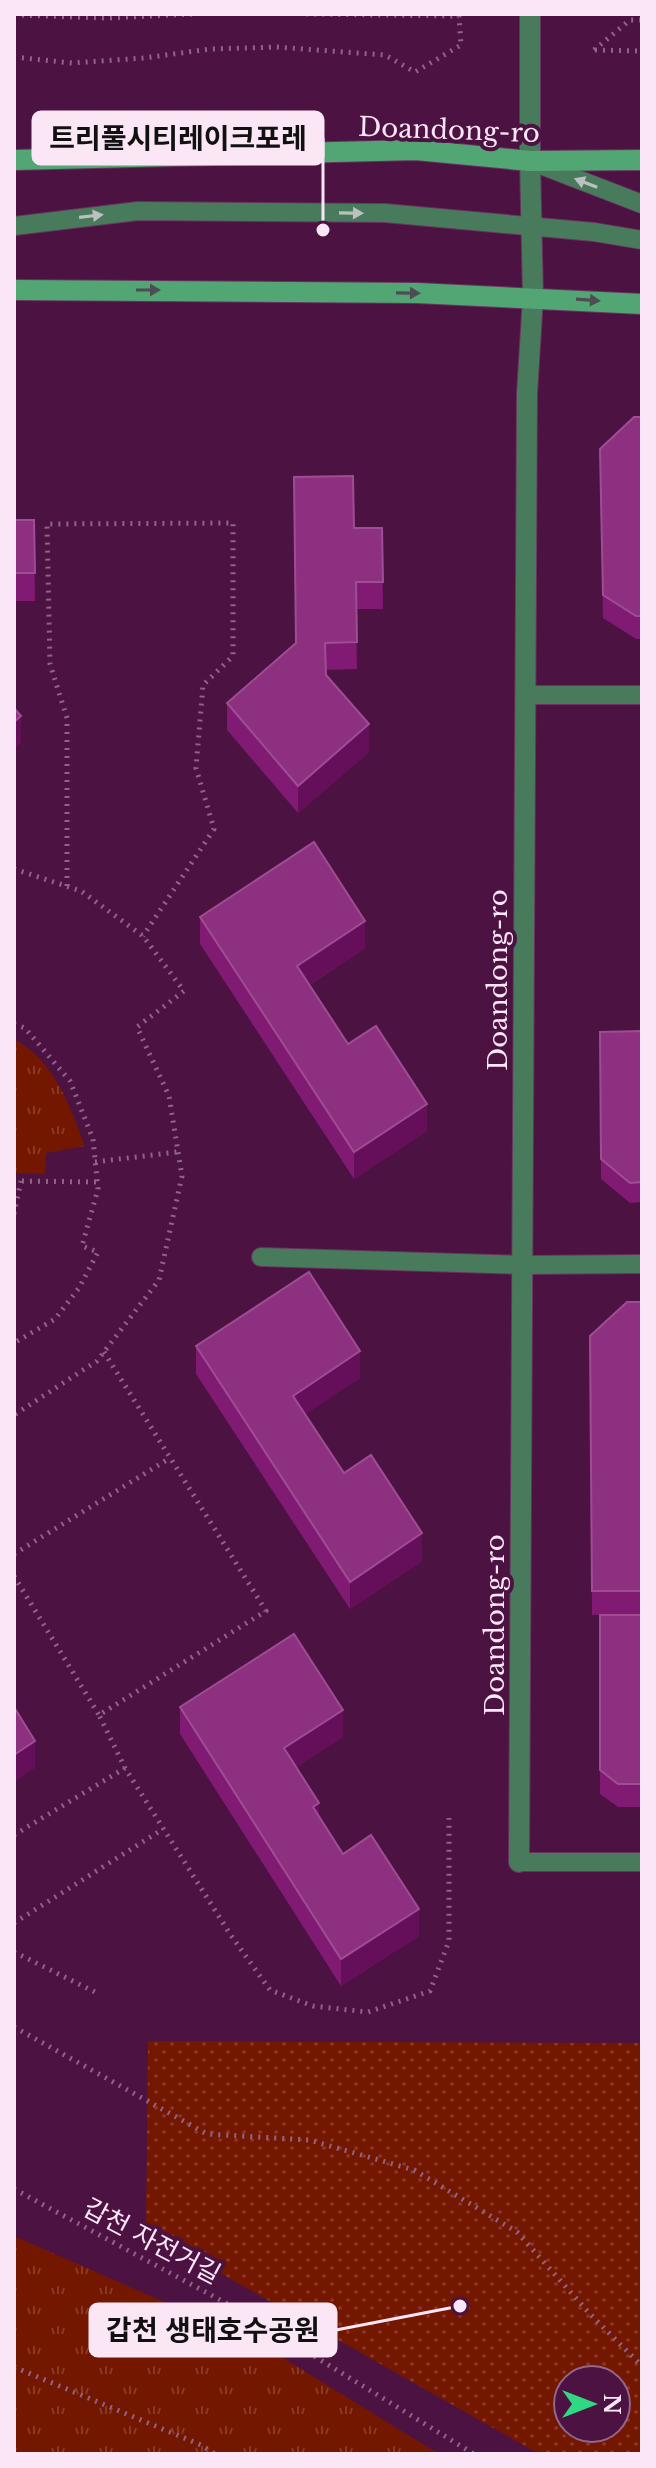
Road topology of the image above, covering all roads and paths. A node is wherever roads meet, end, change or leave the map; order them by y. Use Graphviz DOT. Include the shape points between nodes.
graph roads {
  1 [pos="195,14"];
  2 [pos="301,14"];
  3 [pos="530,14"];
  4 [pos="14,15"];
  5 [pos="642,20"];
  6 [pos="642,51"];
  7 [pos="14,57"];
  8 [pos="14,160"];
  9 [pos="642,160"];
  10 [pos="530,161"];
  11 [pos="642,204"];
  12 [pos="14,226"];
  13 [pos="531,227"];
  14 [pos="642,240"];
  15 [pos="14,290"];
  16 [pos="533,297"];
  17 [pos="642,304"];
  18 [pos="525,695"];
  19 [pos="642,695"];
  20 [pos="14,869"];
  21 [pos="67,886"];
  22 [pos="143,936"];
  23 [pos="14,1024"];
  24 [pos="177,1152"];
  25 [pos="95,1162"];
  26 [pos="17,1181"];
  27 [pos="97,1182"];
  28 [pos="14,1214"];
  29 [pos="261,1257"];
  30 [pos="642,1264"];
  31 [pos="523,1265"];
  32 [pos="14,1343"];
  33 [pos="104,1352"];
  34 [pos="14,1415"];
  35 [pos="170,1458"];
  36 [pos="14,1554"];
  37 [pos="14,1576"];
  38 [pos="99,1715"];
  39 [pos="125,1768"];
  40 [pos="449,1818"];
  41 [pos="163,1829"];
  42 [pos="14,1835"];
  43 [pos="519,1862"];
  44 [pos="642,1862"];
  45 [pos="14,1923"];
  46 [pos="14,1952"];
  47 [pos="97,1993"];
  48 [pos="14,2027"];
  49 [pos="14,2189"];
  50 [pos="642,2366"];
  51 [pos="14,2367"];
  52 [pos="215,2454"];
  53 [pos="474,2454"];
  1 -- 4 [label="path"];
  2 -- 7 [label="path" via="459,16 461,45 415,72 385,55 276,47 72,63"];
  3 -- 10 [label="street, Doandong-ro"];
  5 -- 6 [label="path" via="630,20 594,50"];
  8 -- 10 [label="main road, Doandong-ro" via="416,150"];
  9 -- 10 [label="main road, Doandong-ro"];
  11 -- 10 [label="lane, one-way"];
  10 -- 13 [label="street, Doandong-ro"];
  12 -- 13 [label="lane, one-way" via="138,211 385,213"];
  13 -- 14 [label="lane"];
  13 -- 16 [label="street, Doandong-ro"];
  15 -- 16 [label="main road, one-way"];
  16 -- 17 [label="main road, one-way"];
  16 -- 18 [label="street, Doandong-ro" via="527,394"];
  18 -- 19 [label="lane"];
  18 -- 31 [label="street, Doandong-ro"];
  20 -- 21 [label="path"];
  21 -- 22 [label="path"];
  21 -- 22 [label="path" via="67,718 50,664 47,524 233,523 233,656 203,685 196,768 214,829"];
  22 -- 24 [label="path" via="184,991 137,1027 169,1096"];
  23 -- 25 [label="path" via="25,1028 70,1081 93,1139"];
  24 -- 25 [label="path"];
  24 -- 33 [label="path" via="182,1176 159,1280"];
  25 -- 27 [label="path"];
  26 -- 27 [label="path"];
  26 -- 28 [label="path"];
  27 -- 32 [label="path" via="82,1246 98,1252 55,1319"];
  29 -- 31 [label="lane"];
  30 -- 31 [label="lane"];
  31 -- 43 [label="street, Doandong-ro"];
  33 -- 34 [label="path"];
  33 -- 35 [label="path"];
  35 -- 36 [label="path"];
  35 -- 38 [label="path" via="266,1611"];
  37 -- 38 [label="path"];
  38 -- 39 [label="path"];
  39 -- 41 [label="path"];
  39 -- 42 [label="path"];
  40 -- 41 [label="path" via="449,1941 430,1991 368,2012 313,2006 270,1990"];
  41 -- 45 [label="path"];
  43 -- 44 [label="lane, Doandong-ro"];
  46 -- 47 [label="path"];
  48 -- 50 [label="path" via="207,2134 309,2140 414,2170 517,2232"];
  49 -- 53 [label="path, 갑천 자전거길" via="237,2309"];
  51 -- 52 [label="path"];
}
